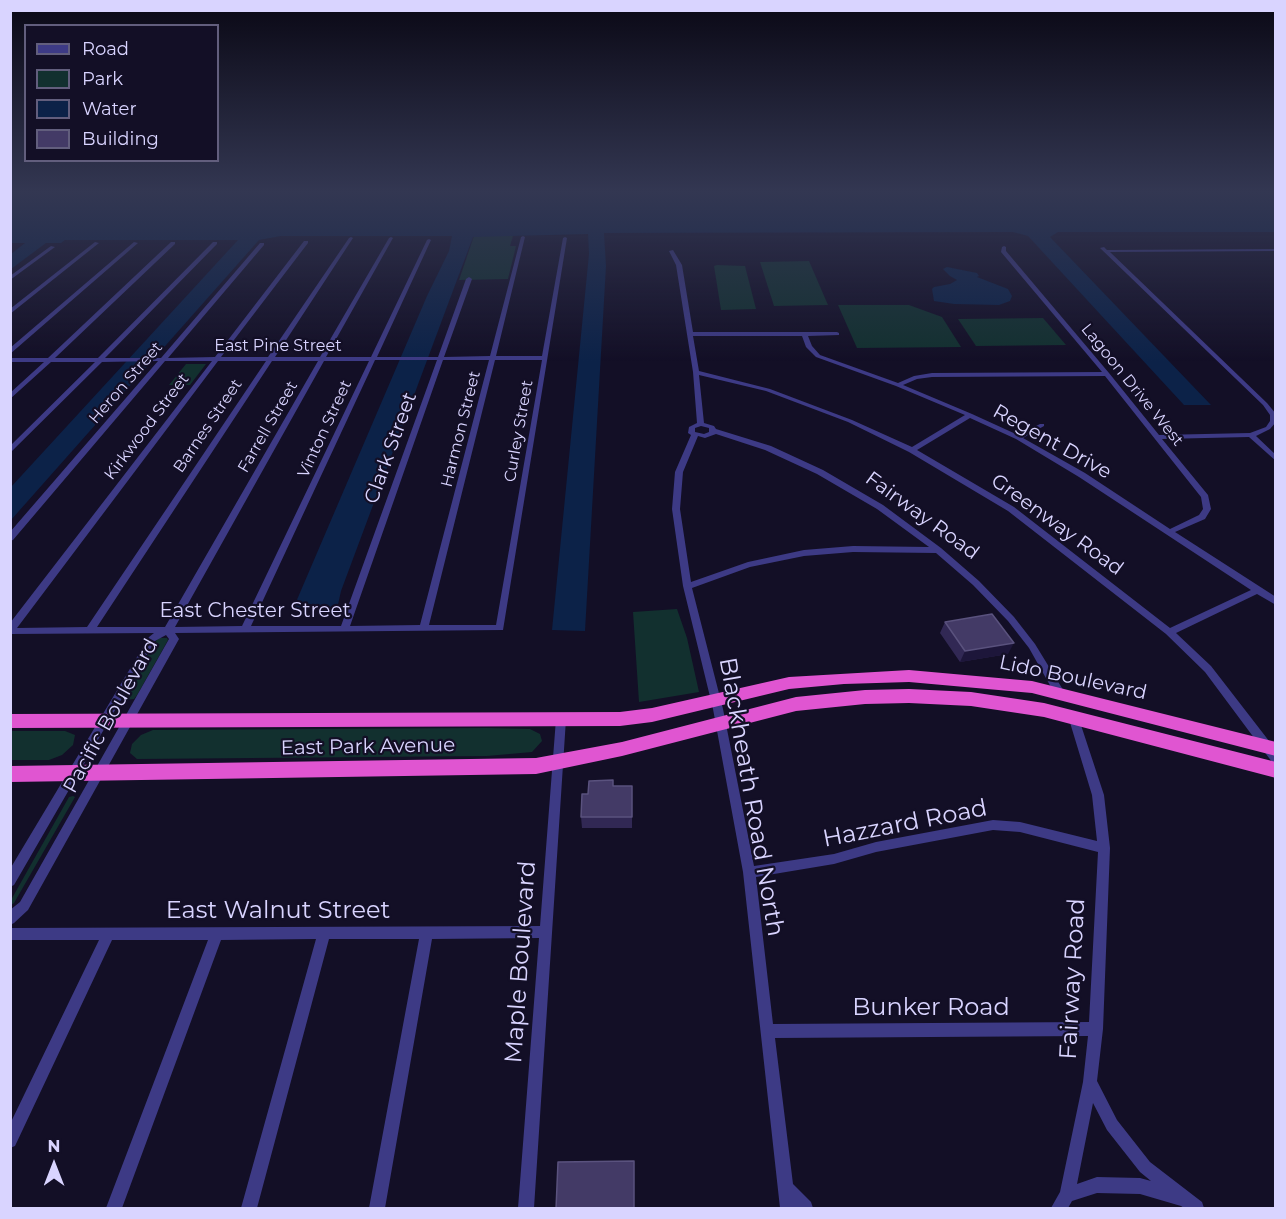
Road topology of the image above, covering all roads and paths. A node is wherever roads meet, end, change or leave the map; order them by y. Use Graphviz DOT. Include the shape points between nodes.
graph roads {
  1 [pos="53,247"];
  2 [pos="92,247"];
  3 [pos="131,247"];
  4 [pos="169,247"];
  5 [pos="211,247"];
  6 [pos="259,247"];
  7 [pos="302,247"];
  8 [pos="345,247"];
  9 [pos="386,247"];
  10 [pos="426,247"];
  11 [pos="521,247"];
  12 [pos="564,247"];
  13 [pos="1004,247"];
  14 [pos="1275,249"];
  15 [pos="671,251"];
  16 [pos="10,279"];
  17 [pos="469,279"];
  18 [pos="10,312"];
  19 [pos="691,334"];
  20 [pos="804,334"];
  21 [pos="837,334"];
  22 [pos="10,352"];
  23 [pos="437,358"];
  24 [pos="493,358"];
  25 [pos="546,358"];
  26 [pos="217,359"];
  27 [pos="270,359"];
  28 [pos="322,359"];
  29 [pos="374,359"];
  30 [pos="10,360"];
  31 [pos="50,360"];
  32 [pos="101,360"];
  33 [pos="160,360"];
  34 [pos="696,372"];
  35 [pos="1107,374"];
  36 [pos="898,385"];
  37 [pos="10,397"];
  38 [pos="970,415"];
  39 [pos="1042,425"];
  40 [pos="698,429"];
  41 [pos="714,431"];
  42 [pos="1251,435"];
  43 [pos="1156,437"];
  44 [pos="1018,438"];
  45 [pos="912,450"];
  46 [pos="10,451"];
  47 [pos="1275,459"];
  48 [pos="1169,532"];
  49 [pos="10,538"];
  50 [pos="938,550"];
  51 [pos="687,586"];
  52 [pos="1256,591"];
  53 [pos="1275,602"];
  54 [pos="344,628"];
  55 [pos="424,628"];
  56 [pos="500,628"];
  57 [pos="245,629"];
  58 [pos="10,630"];
  59 [pos="90,630"];
  60 [pos="168,630"];
  61 [pos="1169,632"];
  62 [pos="1060,693"];
  63 [pos="716,699"];
  64 [pos="1073,716"];
  65 [pos="561,719"];
  66 [pos="103,720"];
  67 [pos="130,720"];
  68 [pos="10,721"];
  69 [pos="721,722"];
  70 [pos="1272,752"];
  71 [pos="559,762"];
  72 [pos="1275,770"];
  73 [pos="10,774"];
  74 [pos="71,774"];
  75 [pos="99,774"];
  76 [pos="1104,848"];
  77 [pos="749,872"];
  78 [pos="10,881"];
  79 [pos="10,919"];
  80 [pos="427,932"];
  81 [pos="545,932"];
  82 [pos="217,933"];
  83 [pos="324,933"];
  84 [pos="10,934"];
  85 [pos="108,934"];
  86 [pos="1096,1029"];
  87 [pos="767,1031"];
  88 [pos="1090,1082"];
  89 [pos="10,1141"];
  90 [pos="785,1187"];
  91 [pos="1063,1202"];
  92 [pos="1190,1204"];
  93 [pos="114,1209"];
  94 [pos="249,1209"];
  95 [pos="377,1209"];
  96 [pos="526,1209"];
  97 [pos="788,1209"];
  98 [pos="805,1209"];
  1 -- 16 [label="street"];
  2 -- 18 [label="street"];
  3 -- 22 [label="street"];
  4 -- 31 [label="street"];
  5 -- 32 [label="street"];
  6 -- 33 [label="street, Heron Street"];
  7 -- 26 [label="street, Kirkwood Street"];
  8 -- 27 [label="street, Barnes Street"];
  9 -- 28 [label="street, Farrell Street"];
  10 -- 29 [label="street, Vinton Street"];
  11 -- 24 [label="street, Harmon Street"];
  12 -- 25 [label="street, Curley Street"];
  13 -- 35 [label="street, Lagoon Drive West" via="1003,251"];
  14 -- 42 [label="street" via="1105,249 1270,410 1271,424"];
  15 -- 19 [label="street, Blackheath Road North" via="680,265"];
  17 -- 23 [label="street, Clark Street"];
  19 -- 20 [label="street"];
  19 -- 34 [label="street, Blackheath Road North"];
  20 -- 21 [label="street"];
  20 -- 36 [label="street, Regent Drive" via="808,346 818,356"];
  23 -- 24 [label="street, East Pine Street"];
  23 -- 29 [label="street, East Pine Street"];
  23 -- 54 [label="street, Clark Street"];
  24 -- 25 [label="street, East Pine Street"];
  24 -- 55 [label="street, Harmon Street"];
  25 -- 56 [label="street, Curley Street"];
  26 -- 27 [label="street, East Pine Street"];
  26 -- 33 [label="street, East Pine Street"];
  26 -- 58 [label="street, Kirkwood Street"];
  27 -- 28 [label="street, East Pine Street"];
  27 -- 59 [label="street, Barnes Street"];
  28 -- 29 [label="street, East Pine Street"];
  28 -- 60 [label="street, Farrell Street"];
  29 -- 57 [label="street, Vinton Street"];
  30 -- 31 [label="street, East Pine Street"];
  31 -- 32 [label="street, East Pine Street"];
  31 -- 37 [label="street"];
  32 -- 33 [label="street, East Pine Street"];
  32 -- 46 [label="street"];
  33 -- 49 [label="street, Heron Street"];
  34 -- 40 [label="street, Blackheath Road North"];
  34 -- 45 [label="street, Greenway Road" via="803,402"];
  35 -- 36 [label="street" via="932,375"];
  35 -- 43 [label="street, Lagoon Drive West"];
  36 -- 38 [label="street, Regent Drive"];
  38 -- 44 [label="street, Regent Drive"];
  38 -- 45 [label="street"];
  39 -- 44 [label="street"];
  40 -- 41 [label="street, Fairway Road" via="710,426"];
  40 -- 41 [label="street, Fairway Road" via="705,436"];
  40 -- 51 [label="street, Blackheath Road North" via="679,472 676,509"];
  41 -- 50 [label="street, Fairway Road" via="768,448 820,472 880,507"];
  42 -- 43 [label="street"];
  42 -- 47 [label="street"];
  43 -- 48 [label="street, Lagoon Drive West" via="1207,504 1202,517"];
  44 -- 48 [label="street, Regent Drive"];
  45 -- 61 [label="street, Greenway Road" via="1011,509"];
  48 -- 52 [label="street, Regent Drive"];
  50 -- 51 [label="street" via="853,549 804,554 748,566"];
  50 -- 62 [label="street, Fairway Road" via="1011,619"];
  51 -- 63 [label="street, Blackheath Road North"];
  52 -- 53 [label="street, Regent Drive"];
  52 -- 61 [label="street"];
  54 -- 55 [label="street, East Chester Street"];
  54 -- 57 [label="street, East Chester Street"];
  55 -- 56 [label="street, East Chester Street"];
  57 -- 60 [label="street, East Chester Street"];
  58 -- 59 [label="street, East Chester Street"];
  59 -- 60 [label="street, East Chester Street"];
  60 -- 66 [label="street, Pacific Boulevard" via="152,639"];
  60 -- 67 [label="street, Pacific Boulevard" via="174,639"];
  61 -- 70 [label="street, Greenway Road" via="1208,669"];
  62 -- 63 [label="highway, Lido Boulevard" via="949,678 874,676 789,683"];
  62 -- 70 [label="highway, Lido Boulevard"];
  63 -- 65 [label="highway, East Park Avenue" via="638,717"];
  63 -- 69 [label="street, Blackheath Road North"];
  64 -- 69 [label="highway, Lido Boulevard" via="971,699 865,697 796,704"];
  64 -- 72 [label="highway, Lido Boulevard"];
  64 -- 76 [label="street, Fairway Road" via="1098,795"];
  65 -- 67 [label="highway, East Park Avenue"];
  65 -- 71 [label="street, Maple Boulevard"];
  66 -- 67 [label="highway, East Park Avenue"];
  66 -- 68 [label="highway, East Park Avenue"];
  66 -- 74 [label="street, Pacific Boulevard"];
  67 -- 75 [label="street, Pacific Boulevard"];
  69 -- 71 [label="highway, East Park Avenue"];
  69 -- 77 [label="street, Blackheath Road North"];
  71 -- 75 [label="highway, East Park Avenue" via="517,767"];
  71 -- 81 [label="street, Maple Boulevard"];
  73 -- 74 [label="highway, East Park Avenue"];
  74 -- 75 [label="highway, East Park Avenue"];
  74 -- 78 [label="street, Pacific Boulevard"];
  75 -- 79 [label="street, Pacific Boulevard" via="24,906"];
  76 -- 77 [label="street, Hazzard Road" via="1020,826 993,825 886,845 834,860"];
  76 -- 86 [label="street, Fairway Road"];
  77 -- 87 [label="street, Blackheath Road North"];
  80 -- 81 [label="street, East Walnut Street"];
  80 -- 83 [label="street, East Walnut Street"];
  80 -- 95 [label="street"];
  81 -- 96 [label="street, Maple Boulevard"];
  82 -- 83 [label="street, East Walnut Street"];
  82 -- 85 [label="street, East Walnut Street"];
  82 -- 93 [label="street"];
  83 -- 94 [label="street"];
  84 -- 85 [label="street, East Walnut Street"];
  85 -- 89 [label="street"];
  86 -- 87 [label="street, Bunker Road"];
  86 -- 88 [label="street, Fairway Road"];
  87 -- 90 [label="street, Blackheath Road North"];
  88 -- 91 [label="street"];
  88 -- 92 [label="street, Fairway Road" via="1112,1125 1145,1167"];
  90 -- 97 [label="street, Blackheath Road North"];
  90 -- 98 [label="street"];
  91 -- 92 [label="street" via="1097,1185 1140,1185"];
}
